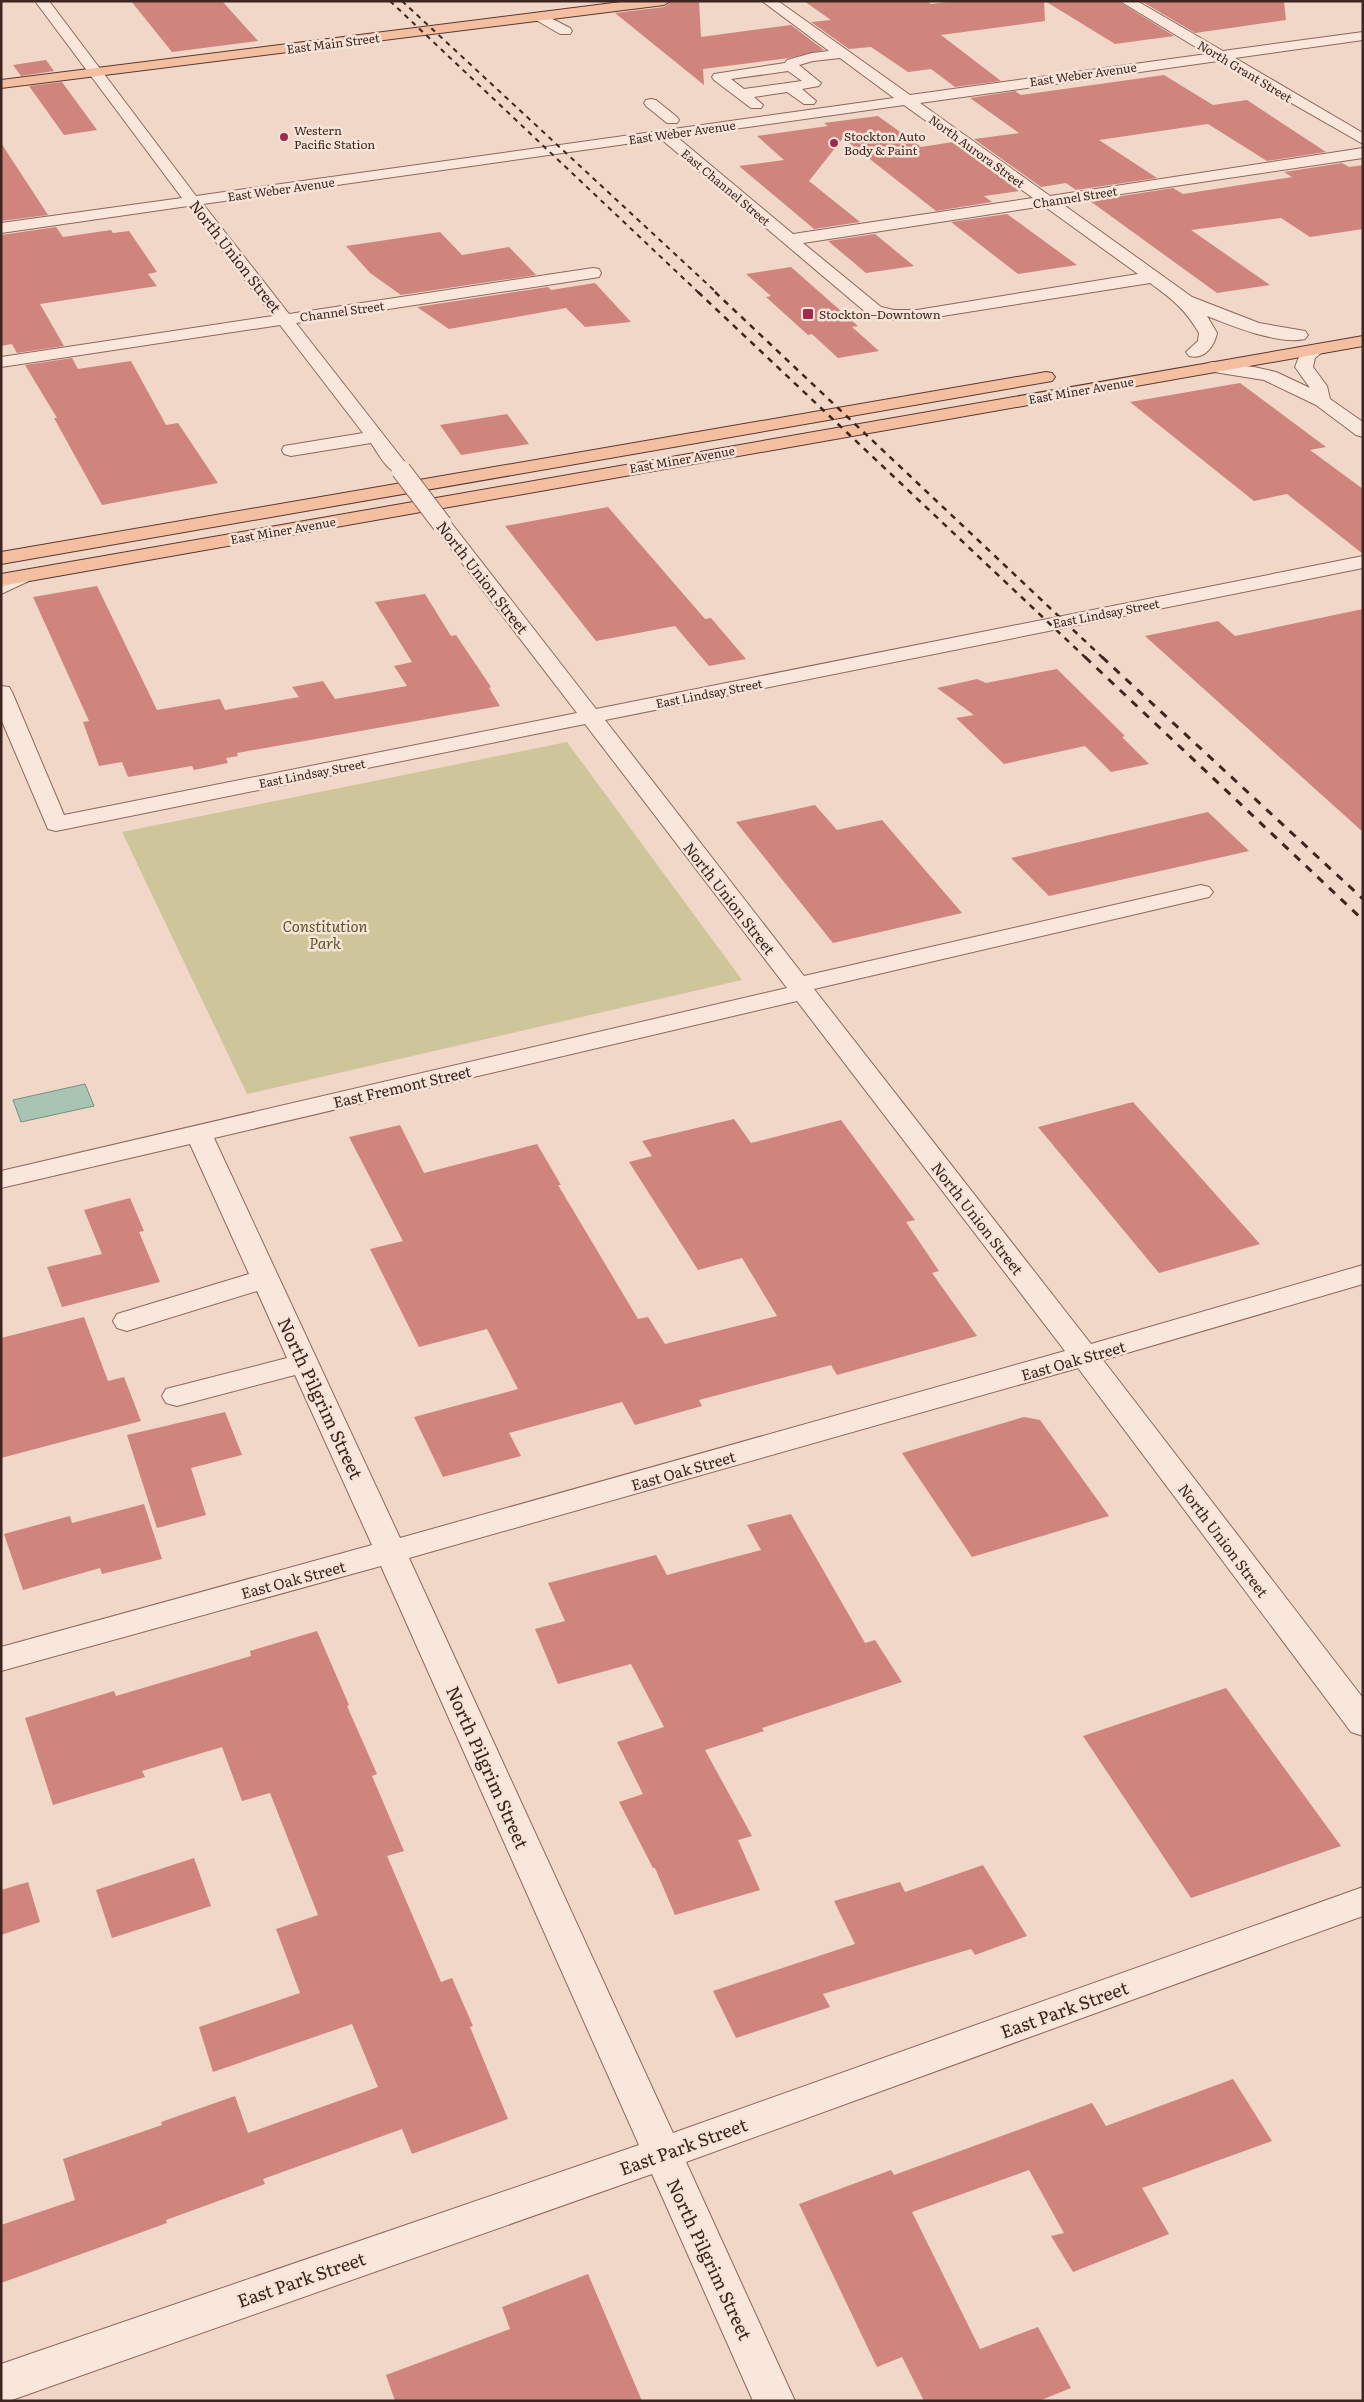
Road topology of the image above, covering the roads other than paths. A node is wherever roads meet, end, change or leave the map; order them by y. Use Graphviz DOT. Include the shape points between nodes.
graph roads {
  1 [pos="42,1"];
  2 [pos="664,1"];
  3 [pos="769,1"];
  4 [pos="1127,1"];
  5 [pos="540,17"];
  6 [pos="1363,24"];
  7 [pos="565,31"];
  8 [pos="1363,36"];
  9 [pos="1203,46"];
  10 [pos="842,54"];
  11 [pos="1218,55"];
  12 [pos="792,66"];
  13 [pos="96,72"];
  14 [pos="1,84"];
  15 [pos="790,87"];
  16 [pos="891,89"];
  17 [pos="741,94"];
  18 [pos="906,100"];
  19 [pos="809,101"];
  20 [pos="651,103"];
  21 [pos="759,108"];
  22 [pos="672,120"];
  23 [pos="664,134"];
  24 [pos="1363,140"];
  25 [pos="1363,153"];
  26 [pos="320,168"];
  27 [pos="198,184"];
  28 [pos="182,187"];
  29 [pos="162,189"];
  30 [pos="1047,201"];
  31 [pos="192,202"];
  32 [pos="1,228"];
  33 [pos="788,240"];
  34 [pos="593,273"];
  35 [pos="1153,277"];
  36 [pos="1186,301"];
  37 [pos="285,319"];
  38 [pos="1363,324"];
  39 [pos="1299,335"];
  40 [pos="1363,341"];
  41 [pos="1252,343"];
  42 [pos="1224,347"];
  43 [pos="1317,349"];
  44 [pos="1195,352"];
  45 [pos="1176,355"];
  46 [pos="1,362"];
  47 [pos="1214,367"];
  48 [pos="1060,374"];
  49 [pos="1322,401"];
  50 [pos="1363,431"];
  51 [pos="376,437"];
  52 [pos="291,450"];
  53 [pos="6,556"];
  54 [pos="1363,562"];
  55 [pos="24,576"];
  56 [pos="1,580"];
  57 [pos="1,588"];
  58 [pos="1,692"];
  59 [pos="590,717"];
  60 [pos="1201,892"];
  61 [pos="800,988"];
  62 [pos="199,1134"];
  63 [pos="1,1180"];
  64 [pos="1363,1274"];
  65 [pos="266,1278"];
  66 [pos="127,1321"];
  67 [pos="1085,1357"];
  68 [pos="304,1363"];
  69 [pos="177,1396"];
  70 [pos="391,1552"];
  71 [pos="1,1659"];
  72 [pos="1363,1724"];
  73 [pos="1363,1901"];
  74 [pos="662,2154"];
  75 [pos="1,2384"];
  76 [pos="774,2401"];
  1 -- 13 [label="street, North Union Street"];
  2 -- 5 [label="main road, East Main Street"];
  3 -- 10 [label="street, North Aurora Street"];
  4 -- 9 [label="street, North Grant Street"];
  5 -- 7 [label="street"];
  5 -- 13 [label="main road, East Main Street"];
  6 -- 9 [label="street, East Weber Avenue"];
  8 -- 11 [label="street, East Weber Avenue"];
  9 -- 11 [label="street, North Grant Street"];
  9 -- 16 [label="street, East Weber Avenue"];
  10 -- 12 [label="street" via="802,59"];
  10 -- 16 [label="street, North Aurora Street"];
  11 -- 18 [label="street, East Weber Avenue"];
  11 -- 24 [label="street, North Grant Street"];
  12 -- 15 [label="street" via="814,84"];
  12 -- 17 [label="street" via="719,77"];
  13 -- 14 [label="main road, East Main Street"];
  13 -- 28 [label="street, North Union Street"];
  15 -- 17 [label="street"];
  15 -- 19 [label="street"];
  16 -- 18 [label="street, North Aurora Street"];
  16 -- 19 [label="street, East Weber Avenue"];
  17 -- 21 [label="street"];
  18 -- 23 [label="street, East Weber Avenue"];
  18 -- 30 [label="street, North Aurora Street"];
  19 -- 21 [label="street, East Weber Avenue"];
  20 -- 22 [label="street"];
  21 -- 22 [label="street, East Weber Avenue"];
  22 -- 26 [label="street, East Weber Avenue"];
  23 -- 31 [label="street, East Weber Avenue"];
  23 -- 33 [label="street, East Channel Street"];
  25 -- 30 [label="street, Channel Street"];
  27 -- 28 [label="street"];
  28 -- 29 [label="street"];
  28 -- 31 [label="street, North Union Street"];
  30 -- 33 [label="street, Channel Street"];
  30 -- 35 [label="street, North Aurora Street"];
  31 -- 32 [label="street, East Weber Avenue"];
  31 -- 37 [label="street, North Union Street"];
  33 -- 35 [label="street, East Channel Street" via="875,311 894,315 917,315"];
  34 -- 37 [label="street, Channel Street"];
  35 -- 36 [label="street, North Aurora Street"];
  36 -- 39 [label="street, North Aurora Street" via="1247,327"];
  36 -- 44 [label="street, North Aurora Street" via="1208,334 1206,343"];
  37 -- 46 [label="street, Channel Street"];
  37 -- 51 [label="street, North Union Street"];
  38 -- 39 [label="main road"];
  39 -- 41 [label="main road"];
  40 -- 43 [label="main road, East Miner Avenue"];
  42 -- 44 [label="main road"];
  43 -- 47 [label="main road, East Miner Avenue"];
  43 -- 49 [label="street" via="1307,356 1304,367 1318,386"];
  44 -- 45 [label="main road"];
  47 -- 49 [label="street" via="1270,376"];
  47 -- 55 [label="main road, East Miner Avenue"];
  48 -- 53 [label="main road, East Miner Avenue"];
  49 -- 50 [label="street"];
  51 -- 52 [label="street"];
  51 -- 59 [label="street, North Union Street, bridge"];
  54 -- 59 [label="street, East Lindsay Street"];
  55 -- 56 [label="main road, East Miner Avenue"];
  55 -- 57 [label="street"];
  58 -- 59 [label="street, East Lindsay Street" via="56,824"];
  59 -- 61 [label="street, North Union Street"];
  60 -- 61 [label="street, East Fremont Street"];
  61 -- 62 [label="street, East Fremont Street"];
  61 -- 67 [label="street, North Union Street"];
  62 -- 63 [label="street, East Fremont Street"];
  62 -- 65 [label="street, North Pilgrim Street"];
  64 -- 67 [label="street, East Oak Street"];
  65 -- 66 [label="street"];
  65 -- 68 [label="street, North Pilgrim Street"];
  67 -- 70 [label="street, East Oak Street"];
  67 -- 72 [label="street, North Union Street"];
  68 -- 69 [label="street"];
  68 -- 70 [label="street, North Pilgrim Street"];
  70 -- 71 [label="street, East Oak Street"];
  70 -- 74 [label="street, North Pilgrim Street"];
  73 -- 74 [label="street, East Park Street"];
  74 -- 75 [label="street, East Park Street"];
  74 -- 76 [label="street, North Pilgrim Street"];
}
